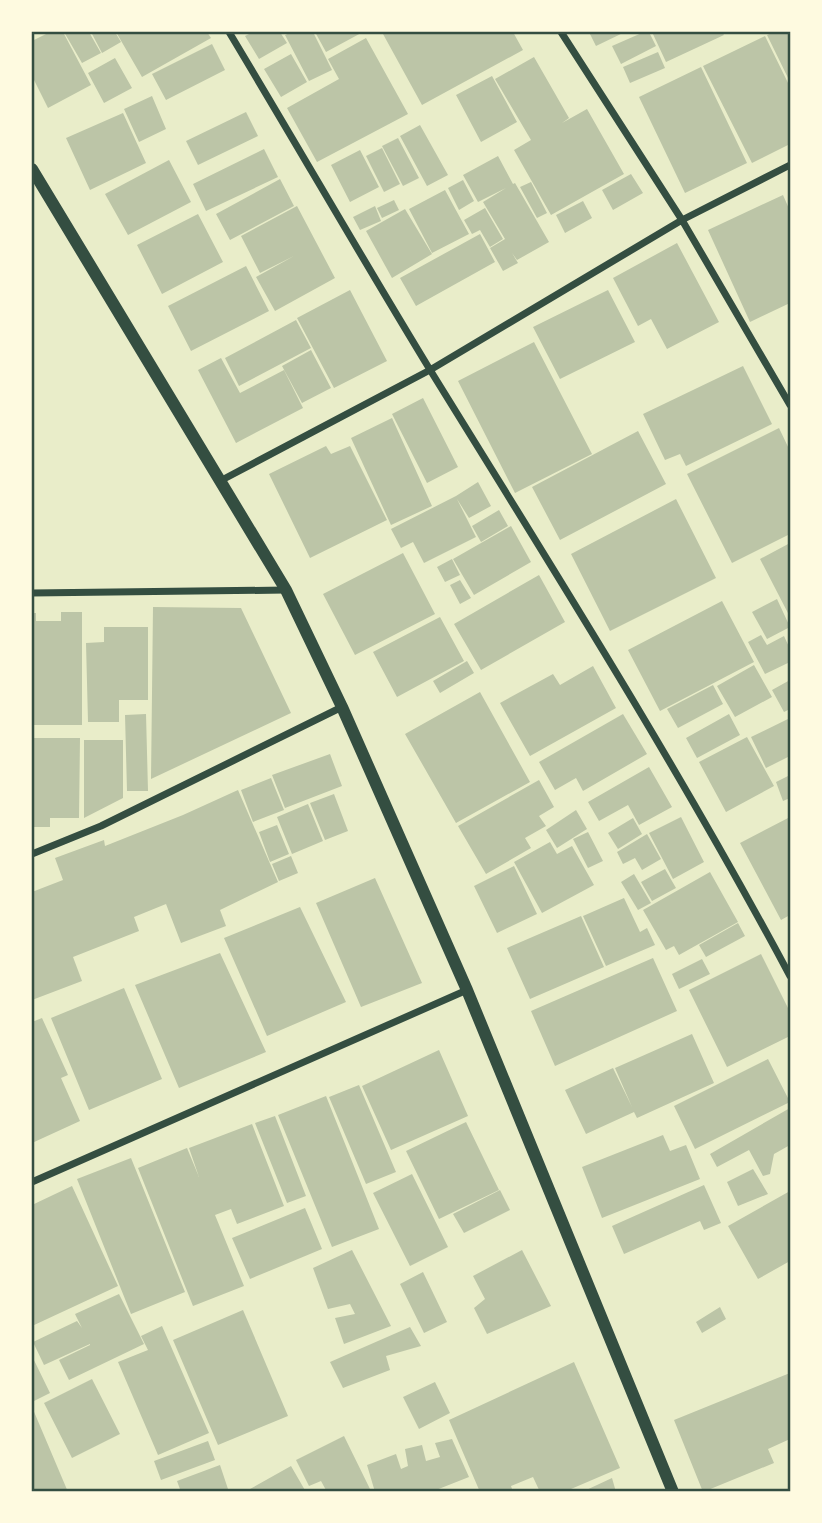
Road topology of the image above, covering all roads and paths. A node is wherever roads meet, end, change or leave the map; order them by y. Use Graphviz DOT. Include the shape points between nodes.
graph roads {
  1 [pos="229,32"];
  2 [pos="561,32"];
  3 [pos="790,165"];
  4 [pos="32,169"];
  5 [pos="682,220"];
  6 [pos="430,370"];
  7 [pos="790,405"];
  8 [pos="219,481"];
  9 [pos="286,590"];
  10 [pos="32,593"];
  11 [pos="342,707"];
  12 [pos="32,854"];
  13 [pos="790,976"];
  14 [pos="467,989"];
  15 [pos="32,1182"];
  16 [pos="673,1492"];
  1 -- 6 [label="street"];
  2 -- 5 [label="street"];
  3 -- 5 [label="street"];
  4 -- 8 [label="street"];
  5 -- 6 [label="street"];
  5 -- 7 [label="street"];
  6 -- 8 [label="street"];
  6 -- 13 [label="street" via="600,644"];
  8 -- 9 [label="street"];
  9 -- 10 [label="street"];
  9 -- 11 [label="street"];
  11 -- 12 [label="street" via="101,826"];
  11 -- 14 [label="street"];
  14 -- 15 [label="street"];
  14 -- 16 [label="street"];
}
